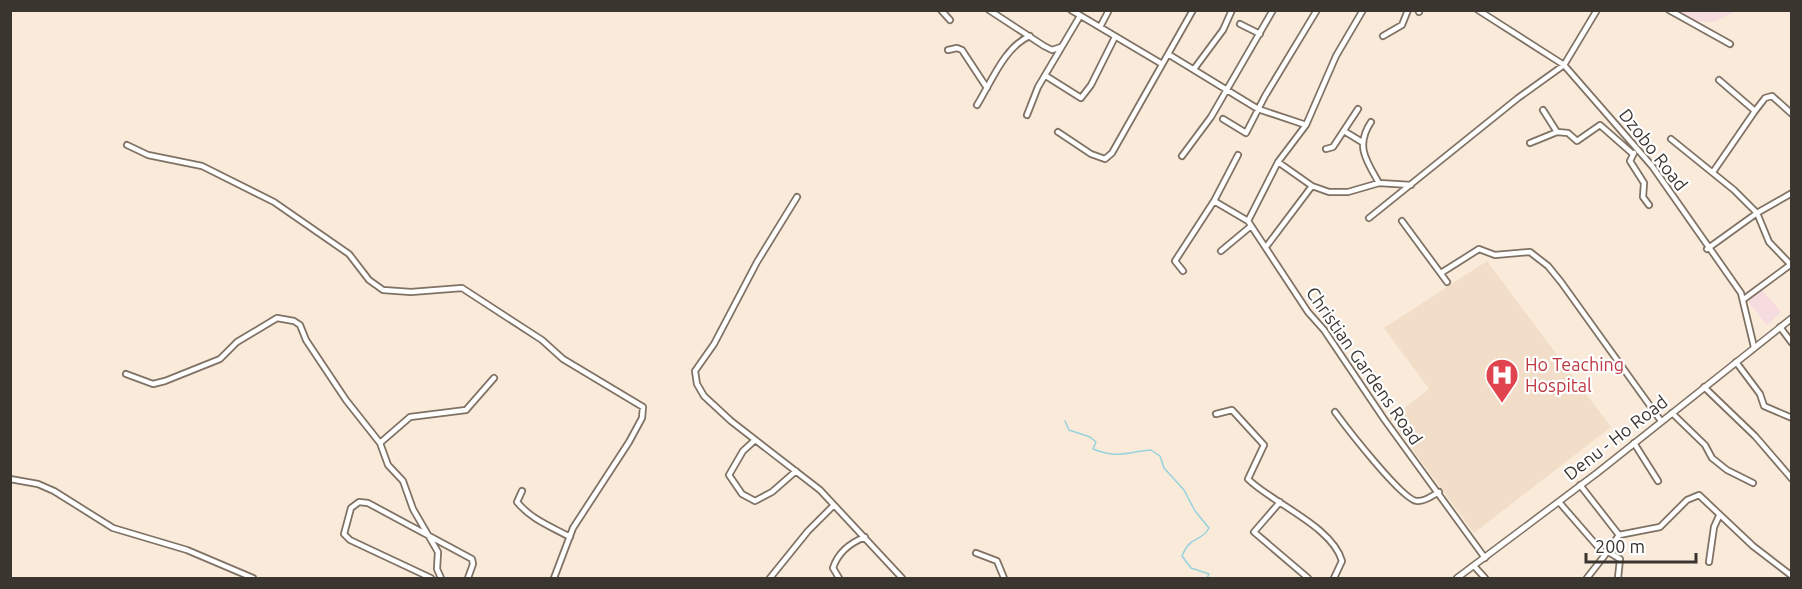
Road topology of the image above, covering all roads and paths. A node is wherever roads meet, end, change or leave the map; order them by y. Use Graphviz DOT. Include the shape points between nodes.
graph roads {
  1 [pos="941,10"];
  2 [pos="989,10"];
  3 [pos="1071,10"];
  4 [pos="1109,10"];
  5 [pos="1193,10"];
  6 [pos="1232,10"];
  7 [pos="1273,10"];
  8 [pos="1317,10"];
  9 [pos="1363,10"];
  10 [pos="1408,10"];
  11 [pos="1478,10"];
  12 [pos="1597,10"];
  13 [pos="1669,10"];
  14 [pos="1484,12"];
  15 [pos="1080,16"];
  16 [pos="950,20"];
  17 [pos="1240,24"];
  18 [pos="1100,27"];
  19 [pos="1260,34"];
  20 [pos="1029,36"];
  21 [pos="1383,36"];
  22 [pos="1115,37"];
  23 [pos="1730,44"];
  24 [pos="1061,48"];
  25 [pos="948,50"];
  26 [pos="1168,54"];
  27 [pos="1162,64"];
  28 [pos="1564,65"];
  29 [pos="1194,69"];
  30 [pos="1046,76"];
  31 [pos="1719,80"];
  32 [pos="987,88"];
  33 [pos="1227,89"];
  34 [pos="977,105"];
  35 [pos="1258,109"];
  36 [pos="1358,109"];
  37 [pos="1543,110"];
  38 [pos="1755,111"];
  39 [pos="1791,114"];
  40 [pos="1027,115"];
  41 [pos="1223,119"];
  42 [pos="1371,122"];
  43 [pos="1306,125"];
  44 [pos="1344,131"];
  45 [pos="1058,132"];
  46 [pos="1557,132"];
  47 [pos="1671,139"];
  48 [pos="1362,142"];
  49 [pos="1530,143"];
  50 [pos="127,145"];
  51 [pos="1326,149"];
  52 [pos="1638,150"];
  53 [pos="1633,154"];
  54 [pos="1238,155"];
  55 [pos="1182,156"];
  56 [pos="1278,162"];
  57 [pos="1713,172"];
  58 [pos="1379,183"];
  59 [pos="1411,185"];
  60 [pos="1312,186"];
  61 [pos="1791,193"];
  62 [pos="797,197"];
  63 [pos="1214,201"];
  64 [pos="1648,205"];
  65 [pos="1756,213"];
  66 [pos="1369,218"];
  67 [pos="1402,221"];
  68 [pos="1249,223"];
  69 [pos="1266,247"];
  70 [pos="1707,249"];
  71 [pos="1221,251"];
  72 [pos="1791,265"];
  73 [pos="1183,271"];
  74 [pos="1441,273"];
  75 [pos="1447,282"];
  76 [pos="1744,299"];
  77 [pos="1791,318"];
  78 [pos="1780,327"];
  79 [pos="1791,343"];
  80 [pos="1754,347"];
  81 [pos="1736,362"];
  82 [pos="126,374"];
  83 [pos="494,378"];
  84 [pos="1704,387"];
  85 [pos="1335,412"];
  86 [pos="1672,413"];
  87 [pos="1216,414"];
  88 [pos="1791,418"];
  89 [pos="1662,422"];
  90 [pos="755,440"];
  91 [pos="380,443"];
  92 [pos="1634,443"];
  93 [pos="796,471"];
  94 [pos="10,478"];
  95 [pos="1791,479"];
  96 [pos="1658,481"];
  97 [pos="1753,483"];
  98 [pos="1580,485"];
  99 [pos="522,491"];
  100 [pos="1439,492"];
  101 [pos="1280,502"];
  102 [pos="1559,502"];
  103 [pos="834,505"];
  104 [pos="1719,516"];
  105 [pos="428,536"];
  106 [pos="1619,536"];
  107 [pos="570,537"];
  108 [pos="865,537"];
  109 [pos="976,553"];
  110 [pos="1606,553"];
  111 [pos="1485,558"];
  112 [pos="1709,562"];
  113 [pos="1474,566"];
  114 [pos="1791,576"];
  115 [pos="254,579"];
  116 [pos="430,579"];
  117 [pos="441,579"];
  118 [pos="468,579"];
  119 [pos="554,579"];
  120 [pos="770,579"];
  121 [pos="839,579"];
  122 [pos="902,579"];
  123 [pos="1004,579"];
  124 [pos="1308,579"];
  125 [pos="1335,579"];
  126 [pos="1457,579"];
  127 [pos="1485,579"];
  128 [pos="1587,579"];
  129 [pos="1618,579"];
  1 -- 16 [label="street"];
  2 -- 20 [label="street"];
  3 -- 15 [label="street"];
  4 -- 18 [label="street"];
  5 -- 26 [label="street"];
  6 -- 29 [label="street" via="1223,30"];
  7 -- 19 [label="street"];
  8 -- 35 [label="street"];
  9 -- 43 [label="street" via="1335,56"];
  10 -- 21 [label="street" via="1402,25"];
  11 -- 14 [label="street, Dzobo Road"];
  12 -- 28 [label="street"];
  13 -- 23 [label="street"];
  14 -- 28 [label="street, Dzobo Road"];
  15 -- 18 [label="street"];
  15 -- 24 [label="street"];
  17 -- 19 [label="street"];
  18 -- 22 [label="street"];
  19 -- 33 [label="street"];
  20 -- 24 [label="street" via="1052,50"];
  20 -- 32 [label="street" via="1008,55"];
  22 -- 27 [label="street"];
  22 -- 30 [label="street" via="1081,98"];
  24 -- 30 [label="street"];
  25 -- 32 [label="street" via="962,50"];
  26 -- 27 [label="street"];
  26 -- 29 [label="street"];
  27 -- 45 [label="street" via="1125,134 1104,159"];
  28 -- 52 [label="street, Dzobo Road"];
  28 -- 59 [label="street"];
  29 -- 33 [label="street"];
  30 -- 40 [label="street"];
  31 -- 38 [label="street"];
  32 -- 34 [label="street"];
  33 -- 35 [label="street"];
  33 -- 55 [label="street"];
  35 -- 41 [label="street" via="1246,133"];
  35 -- 43 [label="street"];
  36 -- 44 [label="street"];
  37 -- 46 [label="street"];
  38 -- 39 [label="street" via="1765,98 1772,96"];
  38 -- 57 [label="street"];
  42 -- 48 [label="street"];
  43 -- 56 [label="street"];
  44 -- 48 [label="street"];
  44 -- 51 [label="street" via="1333,147"];
  46 -- 49 [label="street"];
  46 -- 53 [label="street" via="1568,133 1577,141 1600,125"];
  47 -- 57 [label="street"];
  48 -- 58 [label="street"];
  50 -- 107 [label="street" via="148,155 202,166 274,202 349,254 369,280 383,290 462,288 542,340 563,359 643,406 642,418 629,442"];
  52 -- 53 [label="street"];
  52 -- 70 [label="street, Dzobo Road"];
  53 -- 64 [label="street" via="1630,161 1644,183 1643,197"];
  54 -- 63 [label="street"];
  56 -- 60 [label="street"];
  56 -- 68 [label="street"];
  57 -- 65 [label="street"];
  58 -- 59 [label="street"];
  58 -- 60 [label="street" via="1335,193"];
  59 -- 66 [label="street"];
  60 -- 69 [label="street"];
  61 -- 65 [label="street"];
  62 -- 90 [label="street" via="695,371 704,396"];
  63 -- 68 [label="street, Christian Gardens Road"];
  63 -- 73 [label="street" via="1175,261"];
  65 -- 70 [label="street"];
  65 -- 72 [label="street" via="1769,242"];
  67 -- 74 [label="street"];
  68 -- 69 [label="street, Christian Gardens Road"];
  68 -- 71 [label="street"];
  69 -- 100 [label="street, Christian Gardens Road"];
  70 -- 76 [label="street, Dzobo Road"];
  72 -- 76 [label="street"];
  74 -- 75 [label="street"];
  74 -- 89 [label="street" via="1479,249 1495,255 1530,252 1561,282"];
  76 -- 80 [label="street, Dzobo Road"];
  77 -- 78 [label="main road, Denu - Ho Road"];
  78 -- 79 [label="street"];
  78 -- 80 [label="main road, Denu - Ho Road"];
  80 -- 81 [label="main road, Denu - Ho Road"];
  81 -- 84 [label="main road, Denu - Ho Road"];
  81 -- 88 [label="street" via="1760,394 1764,406"];
  82 -- 91 [label="street" via="153,384 165,381 220,359 256,329 285,318 300,325 346,400"];
  83 -- 91 [label="street" via="466,410 410,417"];
  84 -- 86 [label="main road, Denu - Ho Road"];
  84 -- 95 [label="street" via="1755,436"];
  85 -- 100 [label="street" via="1360,447 1410,498 1422,501"];
  86 -- 89 [label="main road, Denu - Ho Road"];
  86 -- 97 [label="street" via="1716,461"];
  87 -- 101 [label="street" via="1232,410 1263,442 1264,450 1248,479"];
  89 -- 92 [label="main road, Denu - Ho Road"];
  90 -- 93 [label="street"];
  90 -- 93 [label="street" via="743,451 729,475 742,494 755,501"];
  91 -- 105 [label="street" via="388,465 403,481"];
  92 -- 96 [label="street"];
  92 -- 98 [label="main road, Denu - Ho Road"];
  93 -- 103 [label="street"];
  94 -- 115 [label="street" via="54,491 113,528 187,550"];
  98 -- 102 [label="main road, Denu - Ho Road"];
  98 -- 106 [label="street"];
  99 -- 107 [label="street" via="517,502 524,510 538,522"];
  100 -- 111 [label="street, Christian Gardens Road"];
  101 -- 124 [label="street" via="1254,532"];
  101 -- 125 [label="street" via="1303,517 1340,556 1341,566"];
  102 -- 110 [label="street"];
  102 -- 111 [label="main road, Denu - Ho Road"];
  103 -- 108 [label="street"];
  103 -- 120 [label="street"];
  104 -- 106 [label="street" via="1699,495 1686,500 1660,527"];
  104 -- 112 [label="street"];
  104 -- 114 [label="street"];
  105 -- 116 [label="street" via="375,506 360,502 351,508 344,534"];
  105 -- 117 [label="street" via="438,552"];
  105 -- 118 [label="street" via="472,559"];
  106 -- 110 [label="street"];
  107 -- 119 [label="street"];
  108 -- 121 [label="street" via="846,547 834,563"];
  108 -- 122 [label="street"];
  109 -- 123 [label="street" via="997,561"];
  110 -- 128 [label="street"];
  110 -- 129 [label="street" via="1620,559"];
  111 -- 113 [label="main road, Denu - Ho Road"];
  113 -- 126 [label="main road, Denu - Ho Road"];
  113 -- 127 [label="street"];
}
